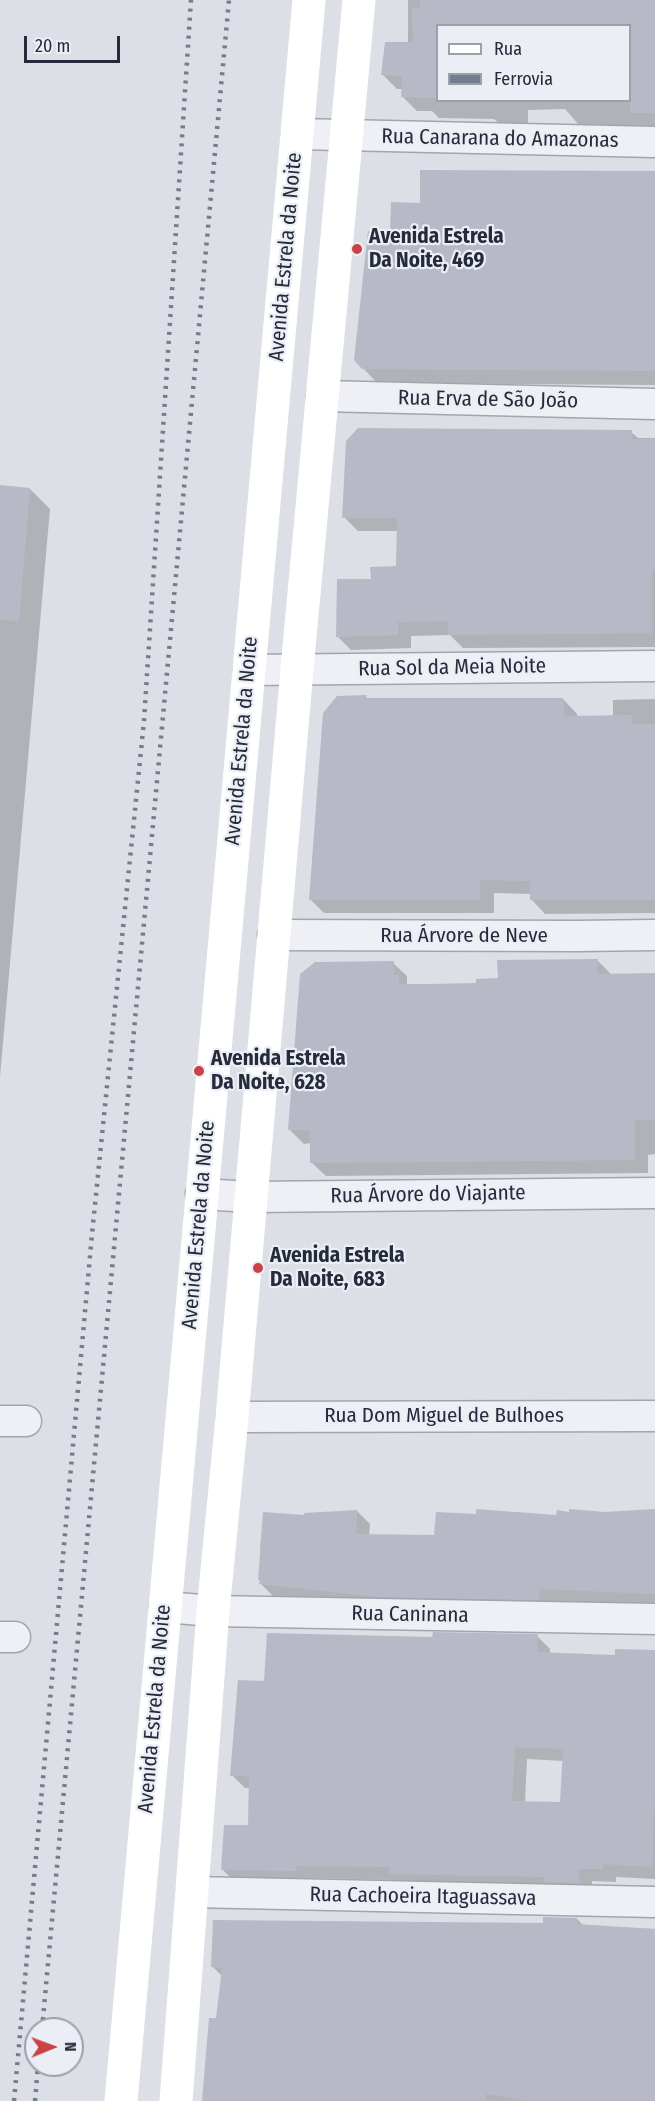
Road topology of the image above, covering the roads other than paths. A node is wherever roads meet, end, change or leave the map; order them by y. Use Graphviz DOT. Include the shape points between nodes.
graph roads {
  1 [pos="309,0"];
  2 [pos="359,0"];
  3 [pos="297,134"];
  4 [pos="345,136"];
  5 [pos="655,142"];
  6 [pos="322,396"];
  7 [pos="655,404"];
  8 [pos="655,666"];
  9 [pos="297,669"];
  10 [pos="249,670"];
  11 [pos="273,935"];
  12 [pos="655,935"];
  13 [pos="655,1193"];
  14 [pos="201,1194"];
  15 [pos="251,1197"];
  16 [pos="655,1416"];
  17 [pos="232,1417"];
  18 [pos="165,1607"];
  19 [pos="213,1611"];
  20 [pos="655,1618"];
  21 [pos="192,1892"];
  22 [pos="655,1902"];
  23 [pos="120,2101"];
  24 [pos="176,2101"];
  1 -- 3 [label="street, Avenida Estrela da Noite"];
  2 -- 4 [label="street"];
  3 -- 4 [label="street, Avenida Estrela da Noite"];
  3 -- 10 [label="street, Avenida Estrela da Noite"];
  4 -- 5 [label="street, Rua Canarana do Amazonas"];
  4 -- 6 [label="street"];
  6 -- 7 [label="street, Rua Erva de São João"];
  6 -- 9 [label="street"];
  8 -- 9 [label="street, Rua Sol da Meia Noite"];
  9 -- 10 [label="street, Rua Sol da Meia Noite"];
  9 -- 11 [label="street"];
  10 -- 14 [label="street, Avenida Estrela da Noite"];
  11 -- 12 [label="street, Rua Árvore de Neve"];
  11 -- 15 [label="street"];
  13 -- 15 [label="street, Rua Árvore do Viajante"];
  14 -- 15 [label="street, Rua Árvore do Viajante"];
  14 -- 18 [label="street, Avenida Estrela da Noite"];
  15 -- 17 [label="street"];
  16 -- 17 [label="street, Rua Dom Miguel de Bulhoes"];
  17 -- 19 [label="street"];
  18 -- 19 [label="street, Rua Caninana"];
  18 -- 23 [label="street, Avenida Estrela da Noite"];
  19 -- 20 [label="street, Rua Caninana"];
  19 -- 21 [label="street"];
  21 -- 22 [label="street, Rua Cachoeira Itaguassava"];
  21 -- 24 [label="street"];
}
